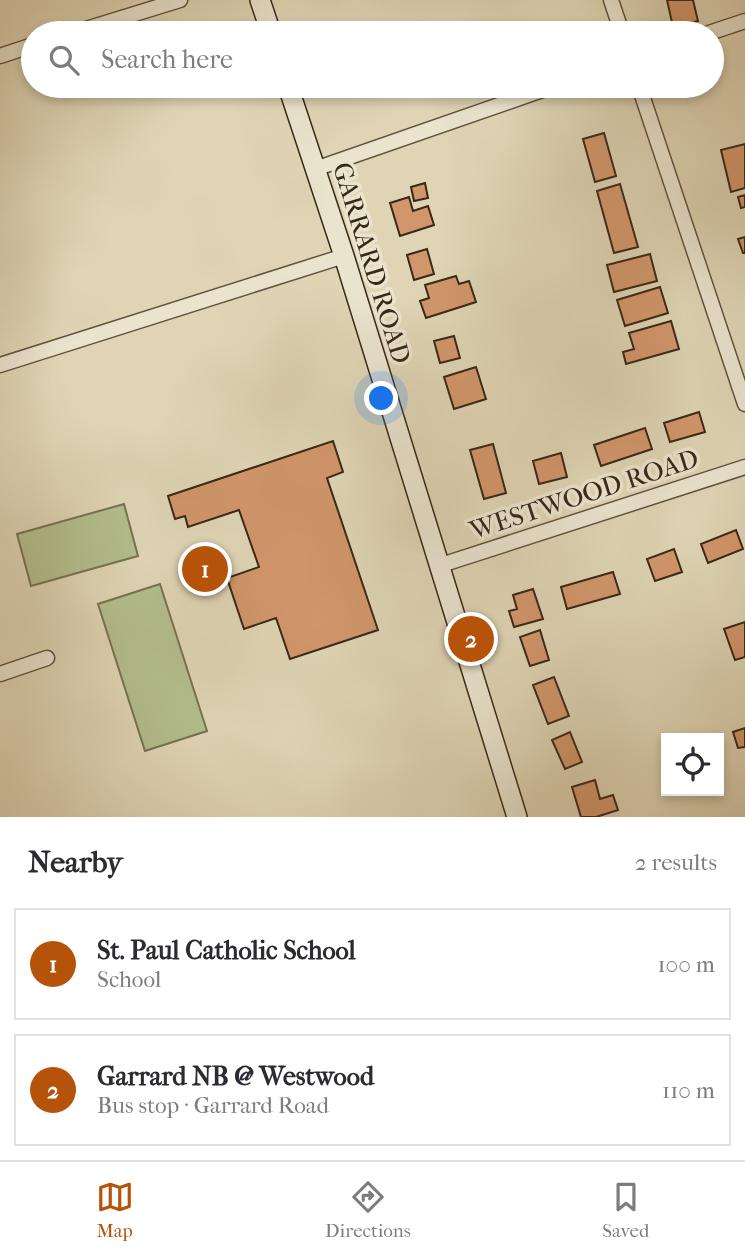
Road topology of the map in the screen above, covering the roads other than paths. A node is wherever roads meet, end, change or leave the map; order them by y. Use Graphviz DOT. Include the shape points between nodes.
graph roads {
  1 [pos="180,0"];
  2 [pos="260,0"];
  3 [pos="611,0"];
  4 [pos="112,21"];
  5 [pos="267,21"];
  6 [pos="618,21"];
  7 [pos="745,21"];
  8 [pos="724,28"];
  9 [pos="21,49"];
  10 [pos="0,56"];
  11 [pos="292,98"];
  12 [pos="519,98"];
  13 [pos="643,98"];
  14 [pos="315,169"];
  15 [pos="344,256"];
  16 [pos="0,365"];
  17 [pos="745,404"];
  18 [pos="745,467"];
  19 [pos="438,566"];
  20 [pos="47,658"];
  21 [pos="0,674"];
  22 [pos="517,817"];
  1 -- 4 [label="street"];
  2 -- 5 [label="street"];
  3 -- 6 [label="street"];
  7 -- 8 [label="street"];
  9 -- 10 [label="street"];
  11 -- 14 [label="street, GARRARD ROAD"];
  12 -- 14 [label="street"];
  13 -- 17 [label="street"];
  14 -- 15 [label="street, GARRARD ROAD"];
  15 -- 16 [label="street"];
  15 -- 19 [label="street, GARRARD ROAD"];
  18 -- 19 [label="street, WESTWOOD ROAD"];
  19 -- 22 [label="street, GARRARD ROAD"];
  20 -- 21 [label="street"];
}
